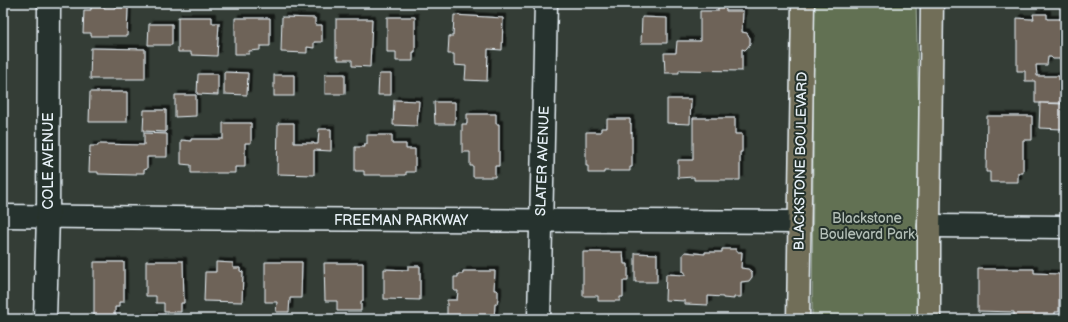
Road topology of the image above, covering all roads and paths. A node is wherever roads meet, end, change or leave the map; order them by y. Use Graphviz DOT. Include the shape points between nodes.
graph roads {
  1 [pos="49,3"];
  2 [pos="546,3"];
  3 [pos="803,3"];
  4 [pos="932,3"];
  5 [pos="3,216"];
  6 [pos="48,216"];
  7 [pos="541,220"];
  8 [pos="799,222"];
  9 [pos="929,226"];
  10 [pos="1065,227"];
  11 [pos="45,319"];
  12 [pos="539,319"];
  13 [pos="798,319"];
  14 [pos="929,319"];
  1 -- 6 [label="street, COLE AVENUE"];
  2 -- 7 [label="street, SLATER AVENUE"];
  3 -- 8 [label="main road, BLACKSTONE BOULEVARD"];
  4 -- 9 [label="main road"];
  5 -- 6 [label="street, FREEMAN PARKWAY"];
  6 -- 7 [label="street, FREEMAN PARKWAY"];
  6 -- 11 [label="street, COLE AVENUE"];
  7 -- 8 [label="street, FREEMAN PARKWAY"];
  7 -- 12 [label="street, SLATER AVENUE"];
  8 -- 13 [label="main road, BLACKSTONE BOULEVARD"];
  9 -- 10 [label="street"];
  9 -- 14 [label="main road"];
}
